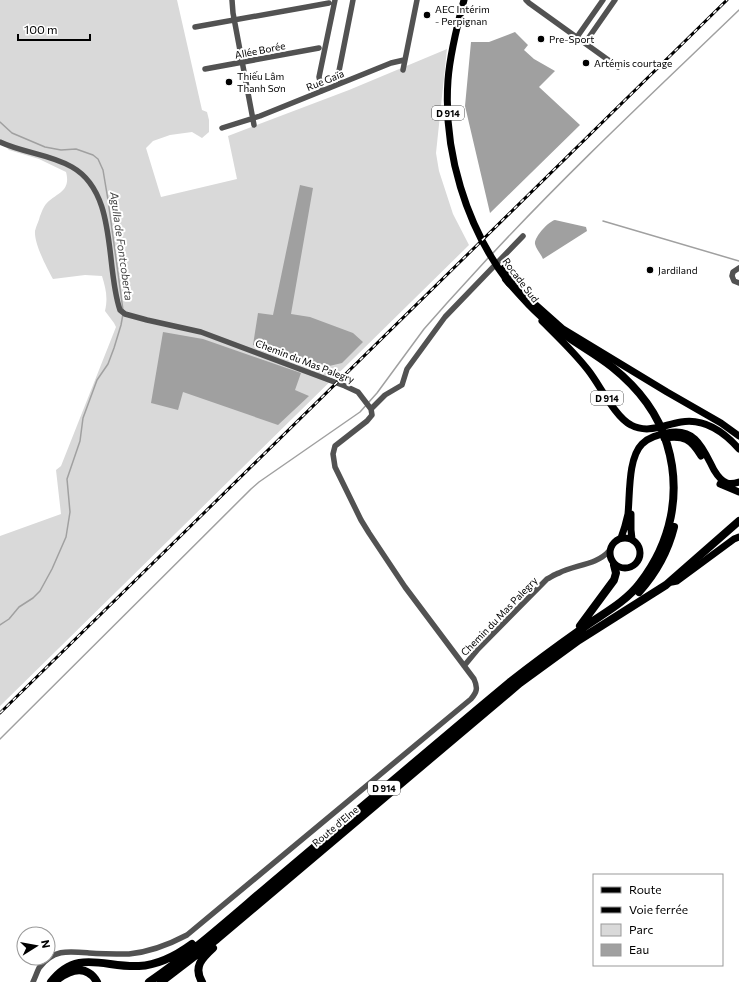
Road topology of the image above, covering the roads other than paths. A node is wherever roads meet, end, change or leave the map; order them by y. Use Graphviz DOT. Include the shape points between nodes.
graph roads {
  1 [pos="232,0"];
  2 [pos="335,0"];
  3 [pos="353,0"];
  4 [pos="417,0"];
  5 [pos="464,0"];
  6 [pos="467,0"];
  7 [pos="526,0"];
  8 [pos="603,0"];
  9 [pos="615,0"];
  10 [pos="329,3"];
  11 [pos="234,20"];
  12 [pos="196,27"];
  13 [pos="577,37"];
  14 [pos="586,43"];
  15 [pos="319,48"];
  16 [pos="404,60"];
  17 [pos="242,62"];
  18 [pos="618,67"];
  19 [pos="205,69"];
  20 [pos="403,70"];
  21 [pos="341,83"];
  22 [pos="322,91"];
  23 [pos="253,118"];
  24 [pos="254,125"];
  25 [pos="222,128"];
  26 [pos="0,142"];
  27 [pos="476,223"];
  28 [pos="523,236"];
  29 [pos="501,268"];
  30 [pos="739,268"];
  31 [pos="506,279"];
  32 [pos="739,283"];
  33 [pos="597,350"];
  34 [pos="371,407"];
  35 [pos="656,413"];
  36 [pos="739,436"];
  37 [pos="670,445"];
  38 [pos="739,449"];
  39 [pos="739,482"];
  40 [pos="739,492"];
  41 [pos="739,522"];
  42 [pos="739,537"];
  43 [pos="621,538"];
  44 [pos="632,539"];
  45 [pos="609,551"];
  46 [pos="596,560"];
  47 [pos="612,562"];
  48 [pos="666,585"];
  49 [pos="598,628"];
  50 [pos="464,666"];
  51 [pos="520,675"];
  52 [pos="346,831"];
  53 [pos="249,902"];
  54 [pos="33,982"];
  55 [pos="51,982"];
  56 [pos="55,982"];
  57 [pos="97,982"];
  58 [pos="150,982"];
  59 [pos="161,982"];
  60 [pos="202,982"];
  1 -- 11 [label="street"];
  2 -- 22 [label="street" via="319,77"];
  3 -- 21 [label="street" via="339,71"];
  4 -- 16 [label="street"];
  5 -- 27 [label="main road, Rocade Sud / D 914" via="448,79 448,120 461,188"];
  6 -- 27 [label="main road, Rocade Sud / D 914" via="452,80 452,120 460,170"];
  7 -- 13 [label="street"];
  8 -- 13 [label="street"];
  9 -- 14 [label="street"];
  10 -- 11 [label="street"];
  11 -- 12 [label="street"];
  11 -- 17 [label="street"];
  13 -- 14 [label="street"];
  14 -- 18 [label="street"];
  15 -- 17 [label="street, Allée Borée"];
  16 -- 20 [label="street"];
  16 -- 21 [label="street, Rue Gaïa"];
  17 -- 19 [label="street, Allée Borée"];
  17 -- 23 [label="street"];
  21 -- 22 [label="street, Rue Gaïa"];
  22 -- 23 [label="street, Rue Gaïa"];
  23 -- 24 [label="street"];
  23 -- 25 [label="street, Rue Gaïa"];
  26 -- 34 [label="street, Chemin du Mas Palegry" via="72,166 82,173 90,184 103,209 112,276 120,310 125,314 208,335 345,386 358,392"];
  27 -- 29 [label="main road, Rocade Sud / D 914"];
  28 -- 34 [label="street" via="445,317 407,369 402,385"];
  29 -- 31 [label="main road, Rocade Sud / D 914"];
  29 -- 33 [label="main road, Rocade Sud / D 914" via="550,318"];
  30 -- 32 [label="street" via="732,276 734,281"];
  31 -- 35 [label="highway, D 914" via="554,328 611,366"];
  31 -- 38 [label="main road, Rocade Sud / D 914" via="525,304 588,370 622,419 647,430 682,422 705,423"];
  33 -- 35 [label="highway, D 914" via="630,376 644,391"];
  33 -- 36 [label="main road, Rocade Sud / D 914"];
  34 -- 50 [label="street, Chemin du Mas Palegry" via="372,414 367,421 335,446 335,467 368,533"];
  35 -- 37 [label="highway, D 914" via="666,427"];
  37 -- 49 [label="highway, D 914" via="678,469 680,490 670,541 663,558 646,584 632,600"];
  37 -- 51 [label="highway, D 914" via="673,511 664,542 647,573 630,595 616,607 581,629"];
  39 -- 43 [label="main road" via="726,483 719,478 697,440 690,435 675,431 654,436 640,445 635,454 628,513"];
  40 -- 44 [label="main road" via="721,485 714,478 698,450 686,438 668,437 652,442 641,451 639,457 631,513"];
  41 -- 48 [label="highway"];
  42 -- 48 [label="main road" via="676,581"];
  43 -- 44 [label="main road"];
  43 -- 45 [label="main road" via="611,545"];
  44 -- 47 [label="main road" via="639,548 637,562 632,567 624,569"];
  45 -- 46 [label="street, Chemin du Mas Palegry"];
  45 -- 47 [label="main road"];
  46 -- 47 [label="street, Chemin du Mas Palegry"];
  46 -- 50 [label="street, Chemin du Mas Palegry" via="547,579"];
  47 -- 51 [label="highway" via="616,573 614,580 582,624"];
  48 -- 49 [label="highway"];
  49 -- 52 [label="highway, Route d'Elne / D 914" via="520,683"];
  50 -- 54 [label="street" via="477,688 471,700 187,935 162,946 132,954 60,952 39,968"];
  51 -- 53 [label="highway, Route d'Elne / D 914"];
  52 -- 59 [label="highway, Route d'Elne / D 914" via="217,939"];
  52 -- 60 [label="highway" via="300,874 216,944 199,964 198,972"];
  53 -- 55 [label="highway" via="187,948 165,960 140,966 76,963 58,973"];
  53 -- 58 [label="highway, Route d'Elne / D 914" via="199,945"];
  56 -- 57 [label="highway" via="75,970 90,973"];
}
